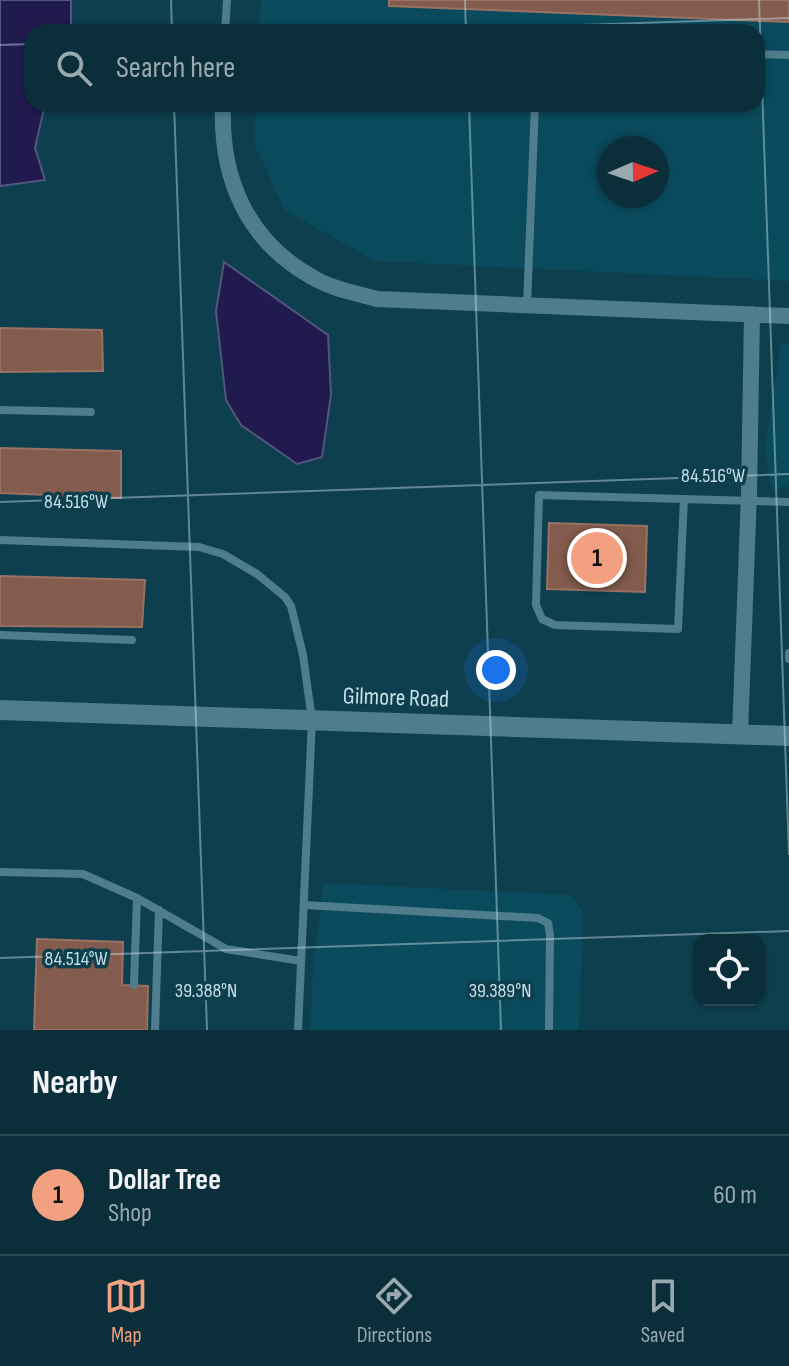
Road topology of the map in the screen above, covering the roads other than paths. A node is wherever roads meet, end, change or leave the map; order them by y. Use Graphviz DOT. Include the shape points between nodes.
graph roads {
  1 [pos="227,0"];
  2 [pos="226,24"];
  3 [pos="765,54"];
  4 [pos="789,55"];
  5 [pos="223,112"];
  6 [pos="535,112"];
  7 [pos="527,305"];
  8 [pos="752,314"];
  9 [pos="789,316"];
  10 [pos="0,410"];
  11 [pos="91,412"];
  12 [pos="684,499"];
  13 [pos="749,501"];
  14 [pos="789,502"];
  15 [pos="0,540"];
  16 [pos="0,635"];
  17 [pos="132,640"];
  18 [pos="0,710"];
  19 [pos="312,720"];
  20 [pos="740,734"];
  21 [pos="789,736"];
  22 [pos="0,872"];
  23 [pos="137,898"];
  24 [pos="304,905"];
  25 [pos="159,910"];
  26 [pos="301,961"];
  27 [pos="134,985"];
  28 [pos="155,1030"];
  29 [pos="298,1030"];
  30 [pos="549,1030"];
  1 -- 2 [label="lane"];
  3 -- 4 [label="lane"];
  5 -- 7 [label="street" via="225,156 250,223 311,277 377,299"];
  6 -- 7 [label="lane"];
  7 -- 8 [label="street"];
  8 -- 9 [label="street"];
  8 -- 13 [label="street"];
  10 -- 11 [label="lane"];
  12 -- 12 [label="lane" via="539,495 536,605 542,619 555,625 678,629"];
  12 -- 13 [label="lane"];
  13 -- 14 [label="lane"];
  13 -- 20 [label="street"];
  15 -- 19 [label="lane" via="199,547 223,554 257,574 291,606"];
  16 -- 17 [label="lane"];
  18 -- 19 [label="street, Gilmore Road"];
  19 -- 20 [label="street, Gilmore Road"];
  19 -- 24 [label="lane"];
  20 -- 21 [label="street, Gilmore Road"];
  22 -- 23 [label="lane" via="83,874"];
  23 -- 25 [label="lane"];
  23 -- 27 [label="lane"];
  24 -- 26 [label="lane"];
  24 -- 30 [label="lane" via="538,918 548,923"];
  25 -- 26 [label="lane" via="226,949"];
  25 -- 28 [label="lane"];
  26 -- 29 [label="lane"];
}
